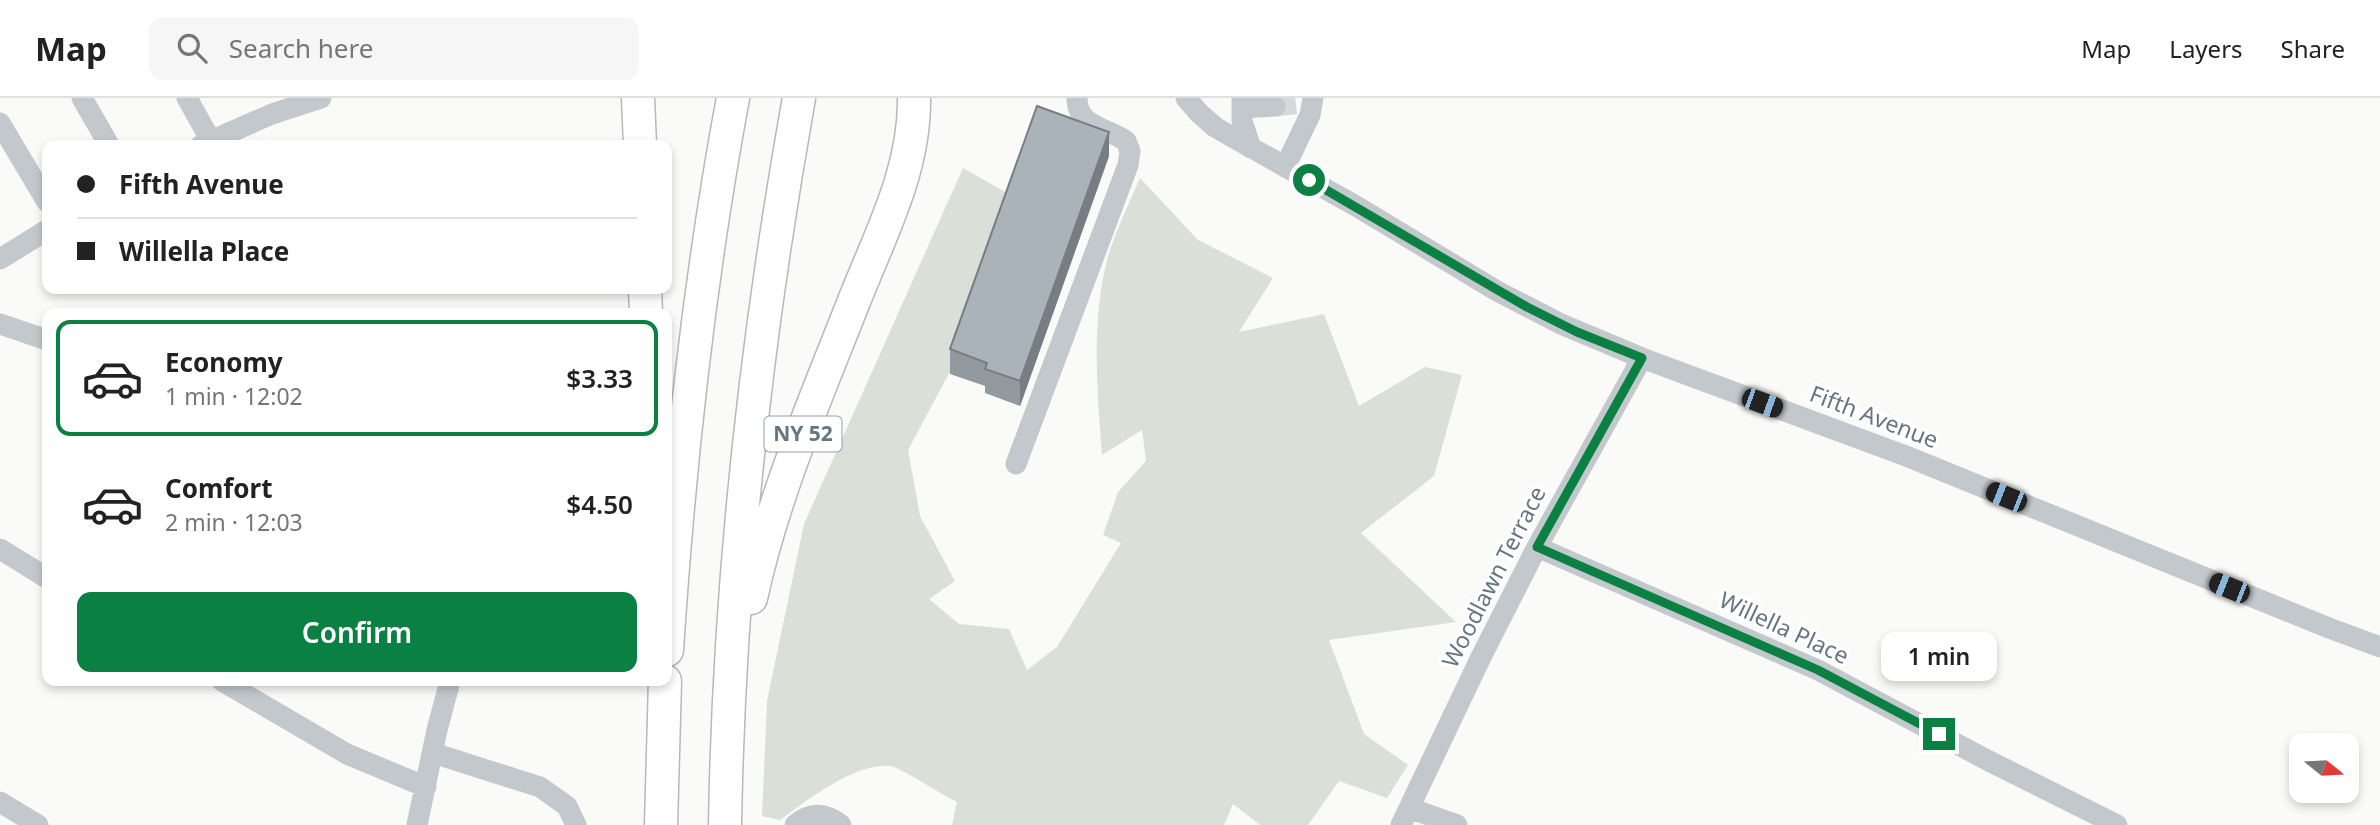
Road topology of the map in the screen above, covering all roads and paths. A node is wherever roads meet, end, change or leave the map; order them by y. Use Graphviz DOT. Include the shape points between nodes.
graph roads {
  1 [pos="82,98"];
  2 [pos="187,98"];
  3 [pos="321,98"];
  4 [pos="638,98"];
  5 [pos="733,98"];
  6 [pos="799,98"];
  7 [pos="914,98"];
  8 [pos="1077,98"];
  9 [pos="1186,98"];
  10 [pos="1308,101"];
  11 [pos="1242,103"];
  12 [pos="1275,106"];
  13 [pos="263,107"];
  14 [pos="0,124"];
  15 [pos="106,140"];
  16 [pos="205,140"];
  17 [pos="211,140"];
  18 [pos="640,140"];
  19 [pos="1251,148"];
  20 [pos="1285,167"];
  21 [pos="42,194"];
  22 [pos="42,233"];
  23 [pos="0,259"];
  24 [pos="0,324"];
  25 [pos="42,338"];
  26 [pos="1642,358"];
  27 [pos="1016,464"];
  28 [pos="1537,547"];
  29 [pos="0,549"];
  30 [pos="42,575"];
  31 [pos="672,581"];
  32 [pos="2380,647"];
  33 [pos="231,686"];
  34 [pos="449,686"];
  35 [pos="659,686"];
  36 [pos="665,686"];
  37 [pos="433,754"];
  38 [pos="662,777"];
  39 [pos="726,780"];
  40 [pos="426,787"];
  41 [pos="0,802"];
  42 [pos="1405,817"];
  43 [pos="38,825"];
  44 [pos="417,825"];
  45 [pos="576,825"];
  46 [pos="661,825"];
  47 [pos="725,825"];
  48 [pos="795,825"];
  49 [pos="841,825"];
  50 [pos="1457,825"];
  51 [pos="2117,825"];
  1 -- 15 [label="street"];
  2 -- 16 [label="street"];
  3 -- 13 [label="street"];
  4 -- 18 [label="highway"];
  5 -- 31 [label="highway" via="696,338"];
  6 -- 39 [label="highway" via="752,415 735,596"];
  7 -- 39 [label="highway, NY 52" via="910,147 892,209 790,467 759,561"];
  8 -- 27 [label="street" via="1083,119 1126,141 1128,165"];
  9 -- 19 [label="street, Fifth Avenue" via="1215,127"];
  10 -- 20 [label="street" via="1305,127"];
  11 -- 12 [label="street"];
  11 -- 19 [label="street" via="1242,121"];
  13 -- 17 [label="street"];
  14 -- 21 [label="street"];
  19 -- 20 [label="street, Fifth Avenue"];
  20 -- 26 [label="street, Fifth Avenue" via="1527,307"];
  22 -- 23 [label="street"];
  24 -- 25 [label="street"];
  26 -- 28 [label="street, Woodlawn Terrace"];
  26 -- 32 [label="street, Fifth Avenue" via="1906,456"];
  28 -- 42 [label="street, Woodlawn Terrace"];
  28 -- 51 [label="street, Willella Place" via="1818,670"];
  29 -- 30 [label="street"];
  33 -- 40 [label="street" via="347,754"];
  34 -- 37 [label="street"];
  35 -- 38 [label="highway"];
  36 -- 38 [label="highway"];
  37 -- 40 [label="street"];
  37 -- 45 [label="street" via="540,788 567,806"];
  38 -- 46 [label="highway"];
  39 -- 47 [label="highway"];
  40 -- 44 [label="street"];
  41 -- 43 [label="street"];
  42 -- 50 [label="street"];
  48 -- 49 [label="street" via="804,818 824,815"];
}
